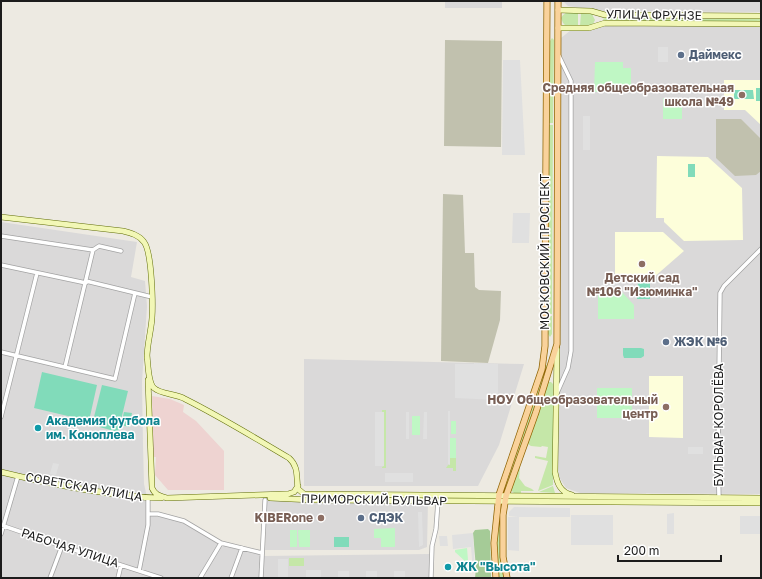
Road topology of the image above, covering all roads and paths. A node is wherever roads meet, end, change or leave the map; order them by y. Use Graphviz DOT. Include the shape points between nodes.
graph roads {
  1 [pos="547,1"];
  2 [pos="558,1"];
  3 [pos="547,10"];
  4 [pos="558,10"];
  5 [pos="593,12"];
  6 [pos="605,15"];
  7 [pos="761,16"];
  8 [pos="605,23"];
  9 [pos="761,24"];
  10 [pos="593,27"];
  11 [pos="547,28"];
  12 [pos="558,28"];
  13 [pos="558,54"];
  14 [pos="1,216"];
  15 [pos="1,236"];
  16 [pos="761,249"];
  17 [pos="93,250"];
  18 [pos="122,251"];
  19 [pos="1,265"];
  20 [pos="37,273"];
  21 [pos="86,282"];
  22 [pos="135,293"];
  23 [pos="152,297"];
  24 [pos="545,332"];
  25 [pos="557,333"];
  26 [pos="557,344"];
  27 [pos="1,352"];
  28 [pos="147,355"];
  29 [pos="16,356"];
  30 [pos="65,367"];
  31 [pos="550,367"];
  32 [pos="542,369"];
  33 [pos="556,377"];
  34 [pos="564,378"];
  35 [pos="160,391"];
  36 [pos="556,395"];
  37 [pos="148,403"];
  38 [pos="1,417"];
  39 [pos="1,472"];
  40 [pos="18,476"];
  41 [pos="298,486"];
  42 [pos="152,488"];
  43 [pos="438,495"];
  44 [pos="499,495"];
  45 [pos="243,496"];
  46 [pos="506,496"];
  47 [pos="313,497"];
  48 [pos="578,497"];
  49 [pos="140,498"];
  50 [pos="148,498"];
  51 [pos="167,498"];
  52 [pos="720,498"];
  53 [pos="761,498"];
  54 [pos="265,500"];
  55 [pos="438,501"];
  56 [pos="498,502"];
  57 [pos="505,502"];
  58 [pos="761,503"];
  59 [pos="148,514"];
  60 [pos="2,525"];
  61 [pos="1,534"];
  62 [pos="221,543"];
  63 [pos="62,546"];
  64 [pos="242,548"];
  65 [pos="262,553"];
  66 [pos="121,565"];
  67 [pos="139,571"];
  68 [pos="50,578"];
  69 [pos="118,578"];
  70 [pos="161,578"];
  71 [pos="200,578"];
  72 [pos="231,578"];
  73 [pos="261,578"];
  74 [pos="431,578"];
  75 [pos="496,578"];
  76 [pos="507,578"];
  1 -- 3 [label="main road, МОСКОВСКИЙ ПРОСПЕКТ"];
  2 -- 4 [label="main road, МОСКОВСКИЙ ПРОСПЕКТ"];
  3 -- 4 [label="main road, УЛИЦА ФРУНЗЕ"];
  3 -- 11 [label="main road, МОСКОВСКИЙ ПРОСПЕКТ"];
  4 -- 5 [label="main road, УЛИЦА ФРУНЗЕ"];
  4 -- 12 [label="main road, МОСКОВСКИЙ ПРОСПЕКТ"];
  5 -- 6 [label="main road, УЛИЦА ФРУНЗЕ"];
  5 -- 10 [label="main road" via="598,19"];
  6 -- 7 [label="main road, УЛИЦА ФРУНЗЕ"];
  6 -- 8 [label="main road" via="601,20"];
  8 -- 9 [label="main road, УЛИЦА ФРУНЗЕ"];
  8 -- 10 [label="main road, УЛИЦА ФРУНЗЕ"];
  10 -- 12 [label="main road, УЛИЦА ФРУНЗЕ"];
  11 -- 12 [label="main road, УЛИЦА ФРУНЗЕ"];
  11 -- 24 [label="main road, МОСКОВСКИЙ ПРОСПЕКТ"];
  12 -- 13 [label="main road, МОСКОВСКИЙ ПРОСПЕКТ"];
  13 -- 25 [label="main road, МОСКОВСКИЙ ПРОСПЕКТ"];
  13 -- 34 [label="street" via="571,81 571,351"];
  14 -- 23 [label="main road" via="135,234 144,241 148,251"];
  15 -- 17 [label="street"];
  16 -- 52 [label="street, БУЛЬВАР КОРОЛЁВА" via="720,293"];
  17 -- 18 [label="street" via="99,246"];
  17 -- 21 [label="street"];
  19 -- 20 [label="street"];
  20 -- 21 [label="street"];
  20 -- 29 [label="street"];
  21 -- 22 [label="street"];
  21 -- 30 [label="street"];
  22 -- 23 [label="street"];
  22 -- 30 [label="street" via="115,379"];
  23 -- 28 [label="main road"];
  24 -- 25 [label="main road" via="551,339"];
  24 -- 32 [label="main road, МОСКОВСКИЙ ПРОСПЕКТ"];
  25 -- 26 [label="main road, МОСКОВСКИЙ ПРОСПЕКТ"];
  26 -- 31 [label="main road, МОСКОВСКИЙ ПРОСПЕКТ"];
  26 -- 33 [label="main road, МОСКОВСКИЙ ПРОСПЕКТ"];
  27 -- 29 [label="street"];
  28 -- 35 [label="main road" via="151,384"];
  28 -- 37 [label="main road"];
  29 -- 30 [label="street"];
  29 -- 38 [label="street"];
  31 -- 32 [label="main road" via="548,361"];
  31 -- 46 [label="main road, МОСКОВСКИЙ ПРОСПЕКТ"];
  32 -- 44 [label="main road, МОСКОВСКИЙ ПРОСПЕКТ"];
  33 -- 34 [label="street" via="560,380"];
  33 -- 36 [label="main road, МОСКОВСКИЙ ПРОСПЕКТ"];
  34 -- 36 [label="street"];
  35 -- 37 [label="main road" via="151,395"];
  35 -- 41 [label="main road" via="182,397 289,458 297,470"];
  36 -- 48 [label="main road, МОСКОВСКИЙ ПРОСПЕКТ" via="556,478 564,492"];
  37 -- 42 [label="main road"];
  39 -- 40 [label="main road, СОВЕТСКАЯ УЛИЦА"];
  40 -- 49 [label="main road, СОВЕТСКАЯ УЛИЦА" via="83,490"];
  40 -- 60 [label="street"];
  41 -- 45 [label="main road" via="294,492 288,494"];
  41 -- 47 [label="main road, ПРИМОРСКИЙ БУЛЬВАР" via="304,494"];
  42 -- 49 [label="main road" via="148,495"];
  42 -- 51 [label="main road" via="157,494"];
  43 -- 44 [label="main road, ПРИМОРСКИЙ БУЛЬВАР"];
  43 -- 47 [label="main road, ПРИМОРСКИЙ БУЛЬВАР"];
  43 -- 55 [label="main road"];
  44 -- 46 [label="main road, ПРИМОРСКИЙ БУЛЬВАР"];
  44 -- 56 [label="main road, МОСКОВСКИЙ ПРОСПЕКТ"];
  45 -- 47 [label="main road, ПРИМОРСКИЙ БУЛЬВАР"];
  45 -- 51 [label="main road, СОВЕТСКАЯ УЛИЦА"];
  46 -- 48 [label="main road"];
  46 -- 57 [label="main road, МОСКОВСКИЙ ПРОСПЕКТ"];
  47 -- 55 [label="main road, ПРИМОРСКИЙ БУЛЬВАР"];
  48 -- 52 [label="main road"];
  49 -- 50 [label="main road, СОВЕТСКАЯ УЛИЦА"];
  50 -- 51 [label="main road, СОВЕТСКАЯ УЛИЦА"];
  50 -- 59 [label="street"];
  52 -- 53 [label="main road"];
  54 -- 65 [label="street"];
  55 -- 56 [label="main road, ПРИМОРСКИЙ БУЛЬВАР"];
  55 -- 74 [label="street"];
  56 -- 57 [label="main road, ПРИМОРСКИЙ БУЛЬВАР"];
  56 -- 75 [label="main road, МОСКОВСКИЙ ПРОСПЕКТ" via="494,543"];
  57 -- 58 [label="main road, ПРИМОРСКИЙ БУЛЬВАР"];
  57 -- 76 [label="main road, МОСКОВСКИЙ ПРОСПЕКТ" via="502,542"];
  59 -- 62 [label="street" via="184,521"];
  59 -- 67 [label="street"];
  60 -- 61 [label="street"];
  60 -- 63 [label="street, РАБОЧАЯ УЛИЦА"];
  62 -- 64 [label="street"];
  62 -- 71 [label="street"];
  63 -- 66 [label="street, РАБОЧАЯ УЛИЦА"];
  63 -- 68 [label="street"];
  64 -- 65 [label="street"];
  64 -- 72 [label="street"];
  65 -- 73 [label="street"];
  66 -- 67 [label="street, РАБОЧАЯ УЛИЦА"];
  66 -- 69 [label="street"];
  67 -- 70 [label="street, РАБОЧАЯ УЛИЦА"];
}
